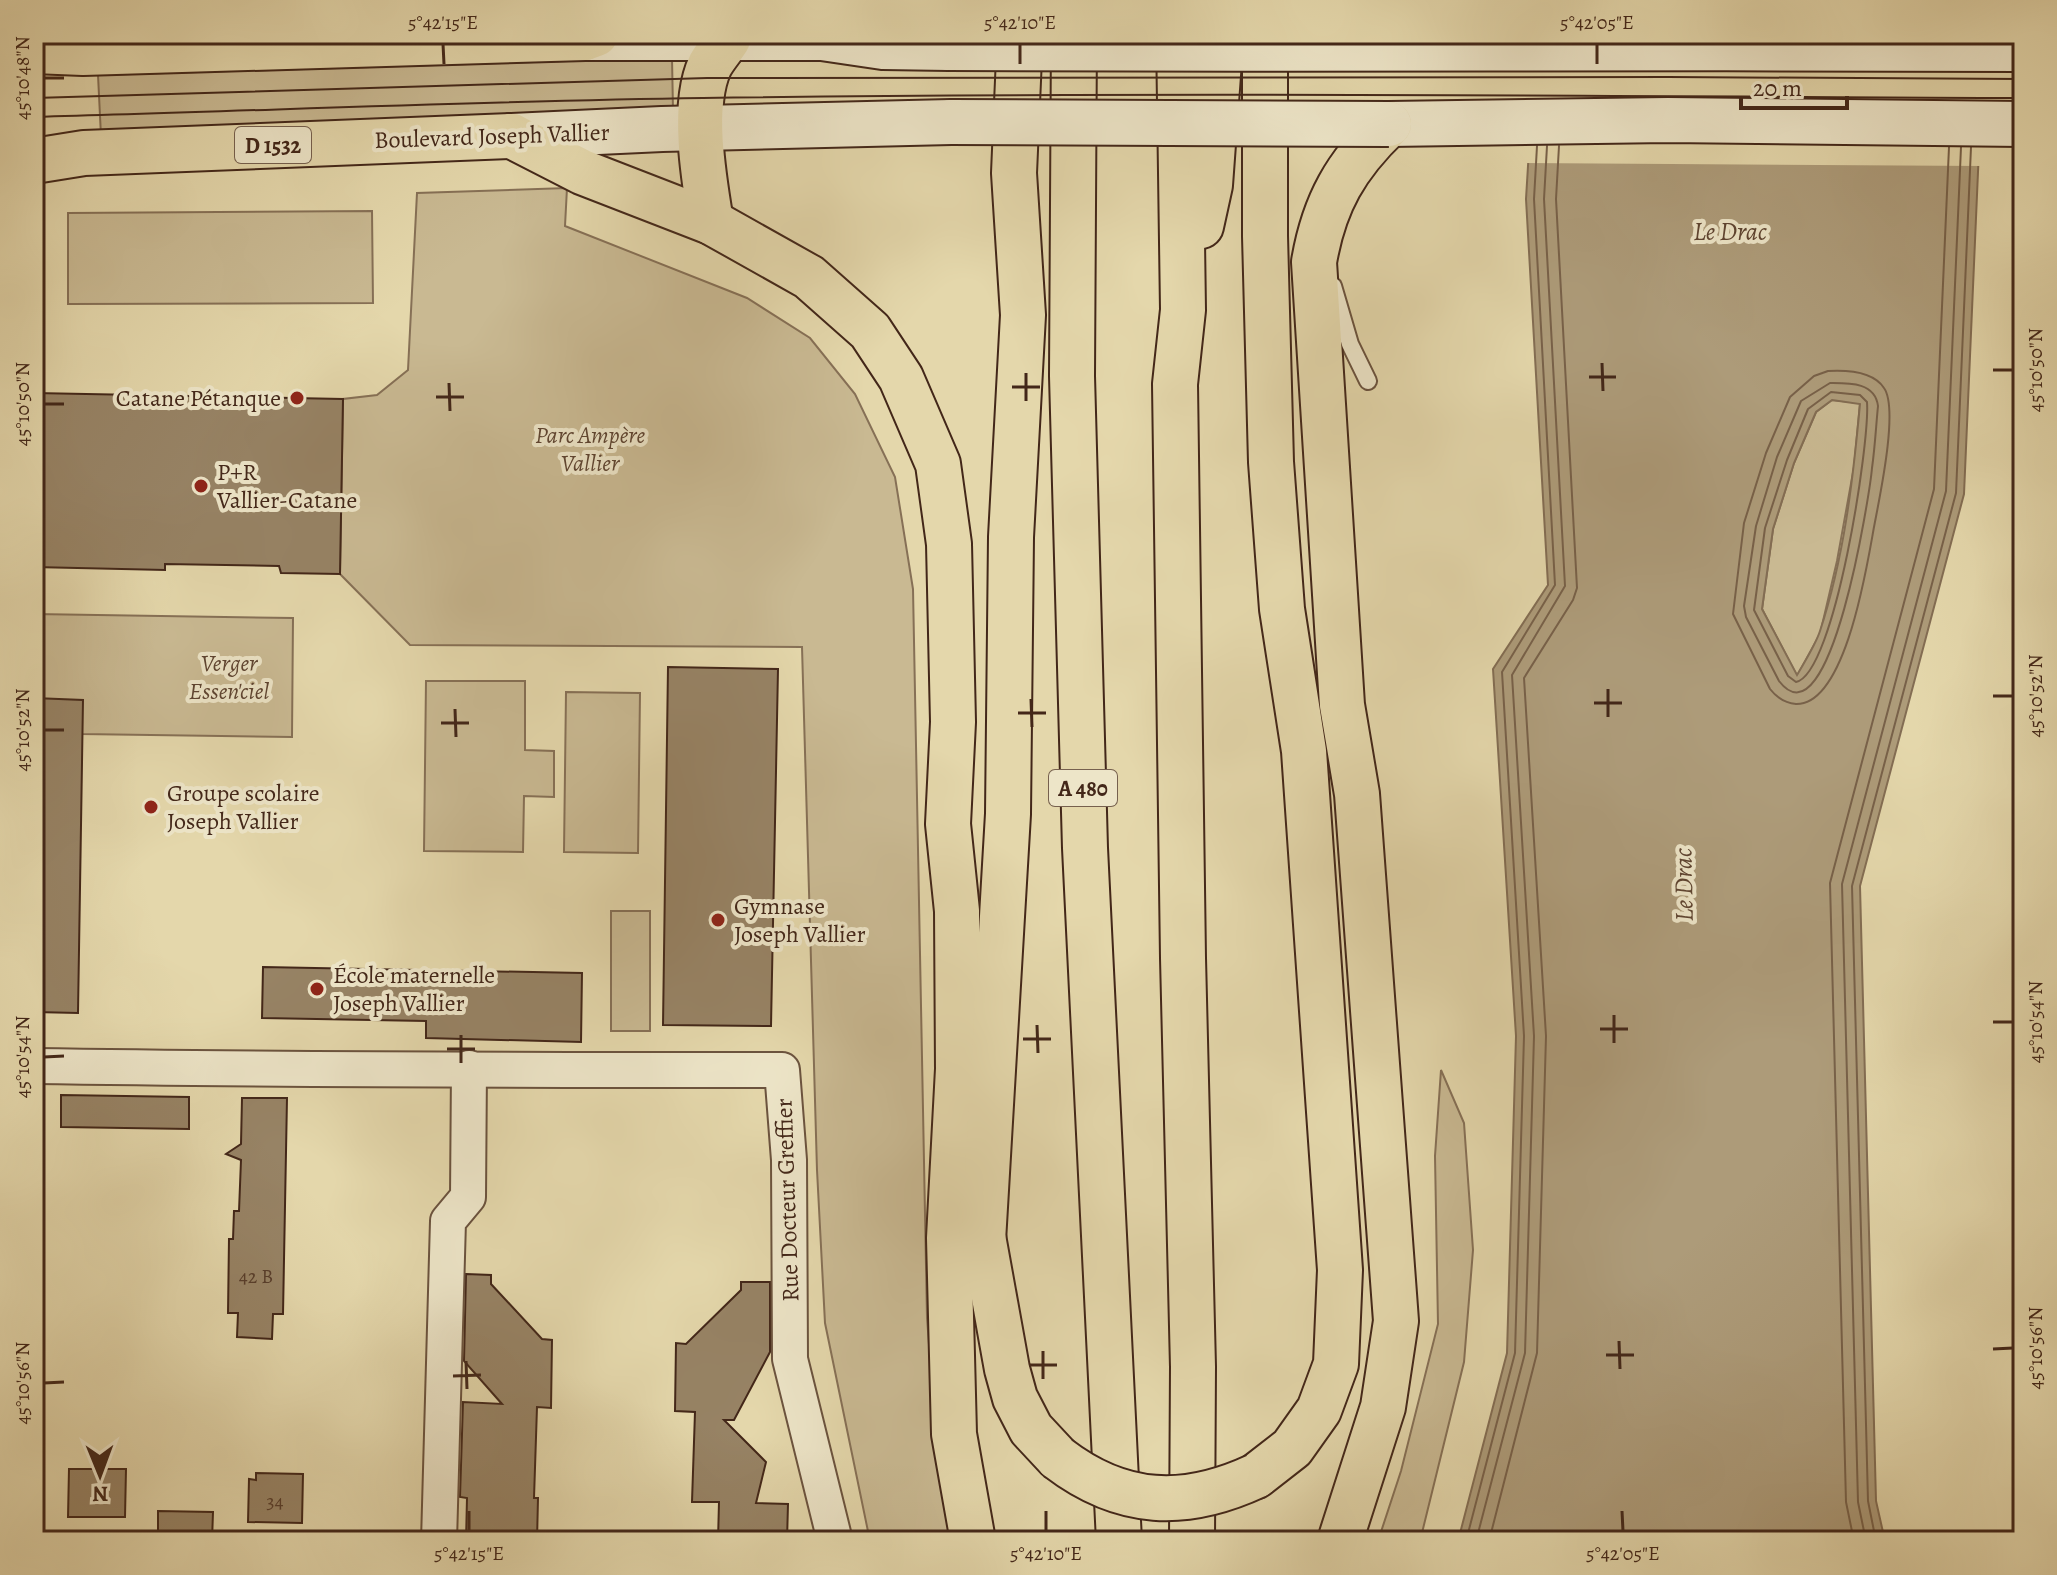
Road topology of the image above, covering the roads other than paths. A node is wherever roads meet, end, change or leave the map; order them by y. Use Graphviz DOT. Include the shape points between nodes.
graph roads {
  1 [pos="1020,34"];
  2 [pos="1074,34"];
  3 [pos="1179,34"];
  4 [pos="1221,34"];
  5 [pos="1265,34"];
  6 [pos="591,36"];
  7 [pos="728,39"];
  8 [pos="1354,42"];
  9 [pos="2023,49"];
  10 [pos="34,51"];
  11 [pos="1389,124"];
  12 [pos="2023,124"];
  13 [pos="701,128"];
  14 [pos="512,136"];
  15 [pos="34,161"];
  16 [pos="711,222"];
  17 [pos="1318,236"];
  18 [pos="1183,310"];
  19 [pos="1368,381"];
  20 [pos="1342,705"];
  21 [pos="34,1066"];
  22 [pos="469,1068"];
  23 [pos="958,1069"];
  24 [pos="1337,1197"];
  25 [pos="983,1241"];
  26 [pos="439,1541"];
  27 [pos="835,1541"];
  28 [pos="973,1541"];
  29 [pos="1119,1541"];
  30 [pos="1192,1541"];
  31 [pos="1340,1541"];
  1 -- 25 [label="main road" via="1014,173 1023,315 1011,537 1008,814"];
  2 -- 29 [label="main road, A 480" via="1072,376 1085,848"];
  3 -- 18 [label="main road"];
  4 -- 18 [label="main road" via="1210,185"];
  5 -- 24 [label="main road" via="1271,462 1282,609 1304,751"];
  6 -- 7 [label="main road"];
  6 -- 10 [label="main road"];
  7 -- 8 [label="main road, bridge" via="822,38 883,47 949,48"];
  7 -- 13 [label="main road" via="710,65"];
  8 -- 9 [label="main road, bridge"];
  11 -- 12 [label="main road, D 1532"];
  11 -- 13 [label="main road, Boulevard Joseph Vallier / D 1532, bridge" via="951,122"];
  11 -- 17 [label="main road" via="1351,164"];
  13 -- 14 [label="main road, Boulevard Joseph Vallier / D 1532"];
  13 -- 16 [label="main road" via="700,159"];
  14 -- 15 [label="main road, Boulevard Joseph Vallier / D 1532" via="84,153"];
  14 -- 16 [label="main road" via="582,172"];
  16 -- 23 [label="main road" via="809,277 870,331 901,378 938,464 949,544 953,722 948,824 957,911"];
  17 -- 19 [label="lane" via="1350,344"];
  17 -- 20 [label="main road" via="1314,293"];
  18 -- 30 [label="main road" via="1175,384"];
  20 -- 24 [label="main road"];
  20 -- 31 [label="main road" via="1357,794 1396,1321 1383,1407"];
  21 -- 22 [label="street, Rue Docteur Greffier"];
  22 -- 26 [label="street" via="468,1197 448,1221"];
  22 -- 27 [label="street, Rue Docteur Greffier" via="782,1070 789,1160 790,1359"];
  23 -- 25 [label="main road"];
  23 -- 28 [label="main road" via="949,1238 954,1434"];
  24 -- 25 [label="main road, bridge" via="1336,1364 1319,1410 1292,1448 1256,1476 1194,1498 1154,1499 1116,1491 1058,1458 1031,1429 1015,1398"];
}
